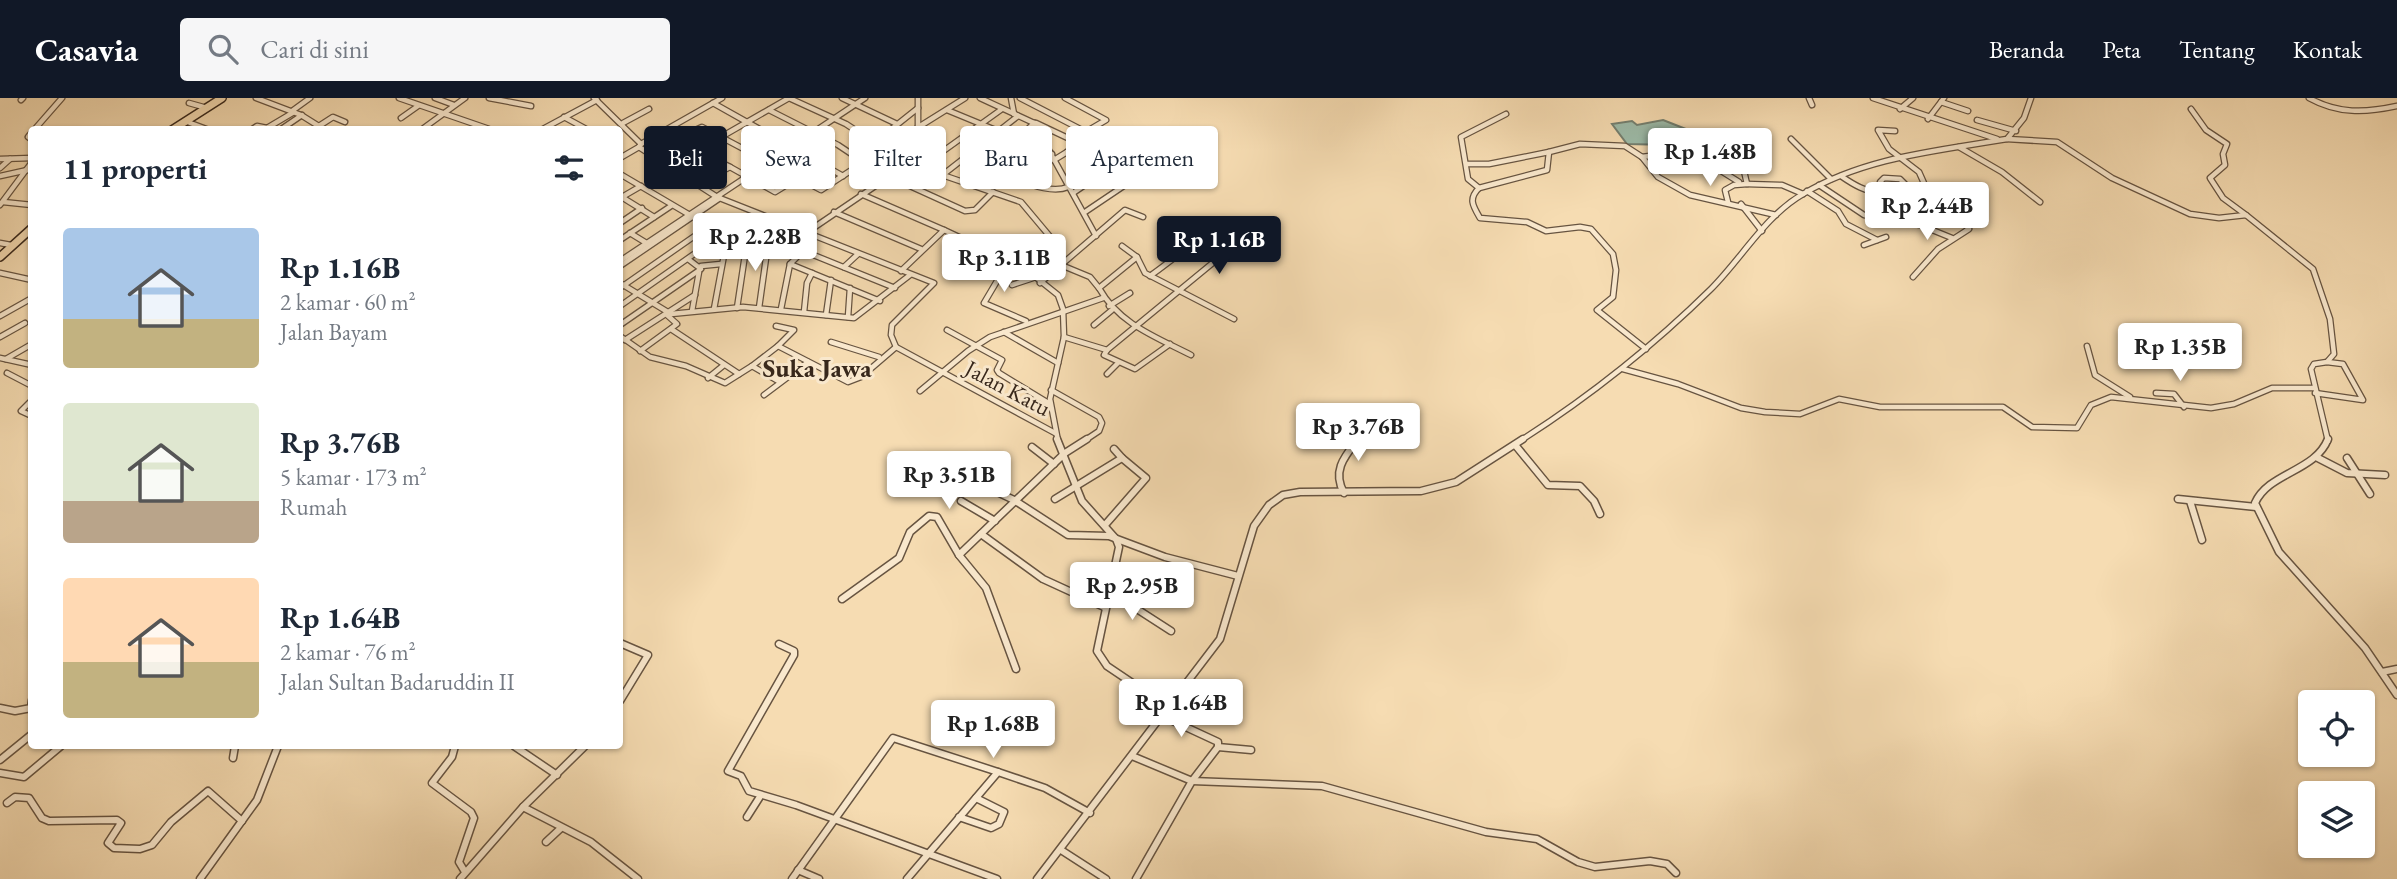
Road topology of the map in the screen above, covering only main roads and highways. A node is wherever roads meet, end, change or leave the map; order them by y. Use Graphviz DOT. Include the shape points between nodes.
graph roads {
  1 [pos="222,98"];
  2 [pos="178,126"];
  3 [pos="28,231"];
  4 [pos="0,257"];
  1 -- 2 [label="highway"];
  3 -- 4 [label="highway"];
}
